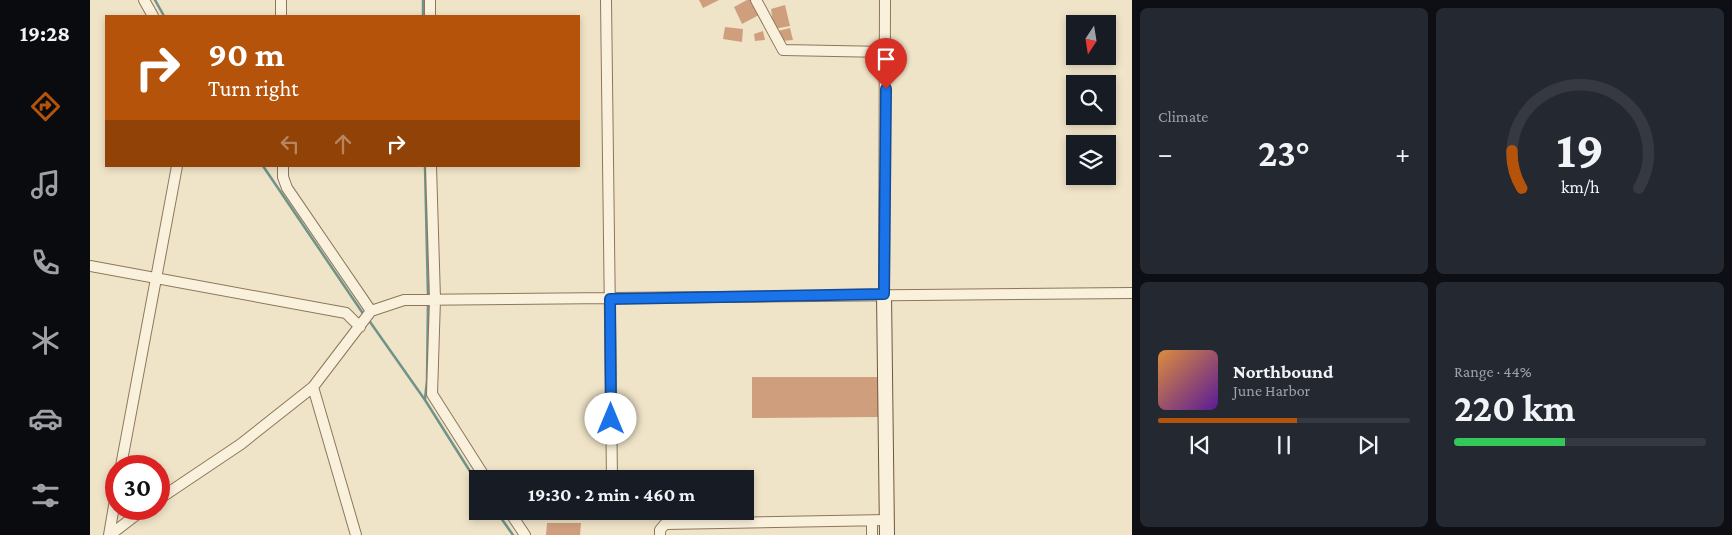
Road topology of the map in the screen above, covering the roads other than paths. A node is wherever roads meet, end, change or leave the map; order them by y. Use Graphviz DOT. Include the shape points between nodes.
graph roads {
  1 [pos="144,0"];
  2 [pos="280,0"];
  3 [pos="430,0"];
  4 [pos="606,0"];
  5 [pos="756,0"];
  6 [pos="886,0"];
  7 [pos="152,15"];
  8 [pos="281,15"];
  9 [pos="430,15"];
  10 [pos="886,52"];
  11 [pos="177,167"];
  12 [pos="283,167"];
  13 [pos="431,167"];
  14 [pos="90,266"];
  15 [pos="155,278"];
  16 [pos="884,294"];
  17 [pos="1132,294"];
  18 [pos="435,299"];
  19 [pos="610,299"];
  20 [pos="371,311"];
  21 [pos="360,327"];
  22 [pos="313,387"];
  23 [pos="123,455"];
  24 [pos="480,470"];
  25 [pos="612,470"];
  26 [pos="170,492"];
  27 [pos="112,520"];
  28 [pos="129,520"];
  29 [pos="515,520"];
  30 [pos="887,520"];
  31 [pos="872,521"];
  32 [pos="109,535"];
  33 [pos="356,535"];
  34 [pos="525,535"];
  35 [pos="660,535"];
  36 [pos="872,535"];
  37 [pos="887,535"];
  1 -- 7 [label="street"];
  2 -- 8 [label="street"];
  3 -- 9 [label="street"];
  4 -- 19 [label="street"];
  5 -- 10 [label="street" via="783,50"];
  6 -- 10 [label="street"];
  10 -- 16 [label="street"];
  11 -- 15 [label="street"];
  12 -- 20 [label="street" via="287,188"];
  13 -- 18 [label="street"];
  14 -- 15 [label="street"];
  15 -- 21 [label="street" via="346,313"];
  15 -- 23 [label="street"];
  16 -- 17 [label="street"];
  16 -- 19 [label="street"];
  16 -- 30 [label="street"];
  18 -- 19 [label="street"];
  18 -- 20 [label="street" via="404,300"];
  18 -- 24 [label="street" via="432,394"];
  19 -- 25 [label="street"];
  20 -- 21 [label="street"];
  21 -- 22 [label="street"];
  22 -- 26 [label="street" via="241,444"];
  22 -- 33 [label="street"];
  27 -- 32 [label="street"];
  28 -- 32 [label="street"];
  29 -- 34 [label="street"];
  30 -- 31 [label="street"];
  30 -- 37 [label="street"];
  31 -- 35 [label="street" via="665,524"];
  31 -- 36 [label="street"];
}
